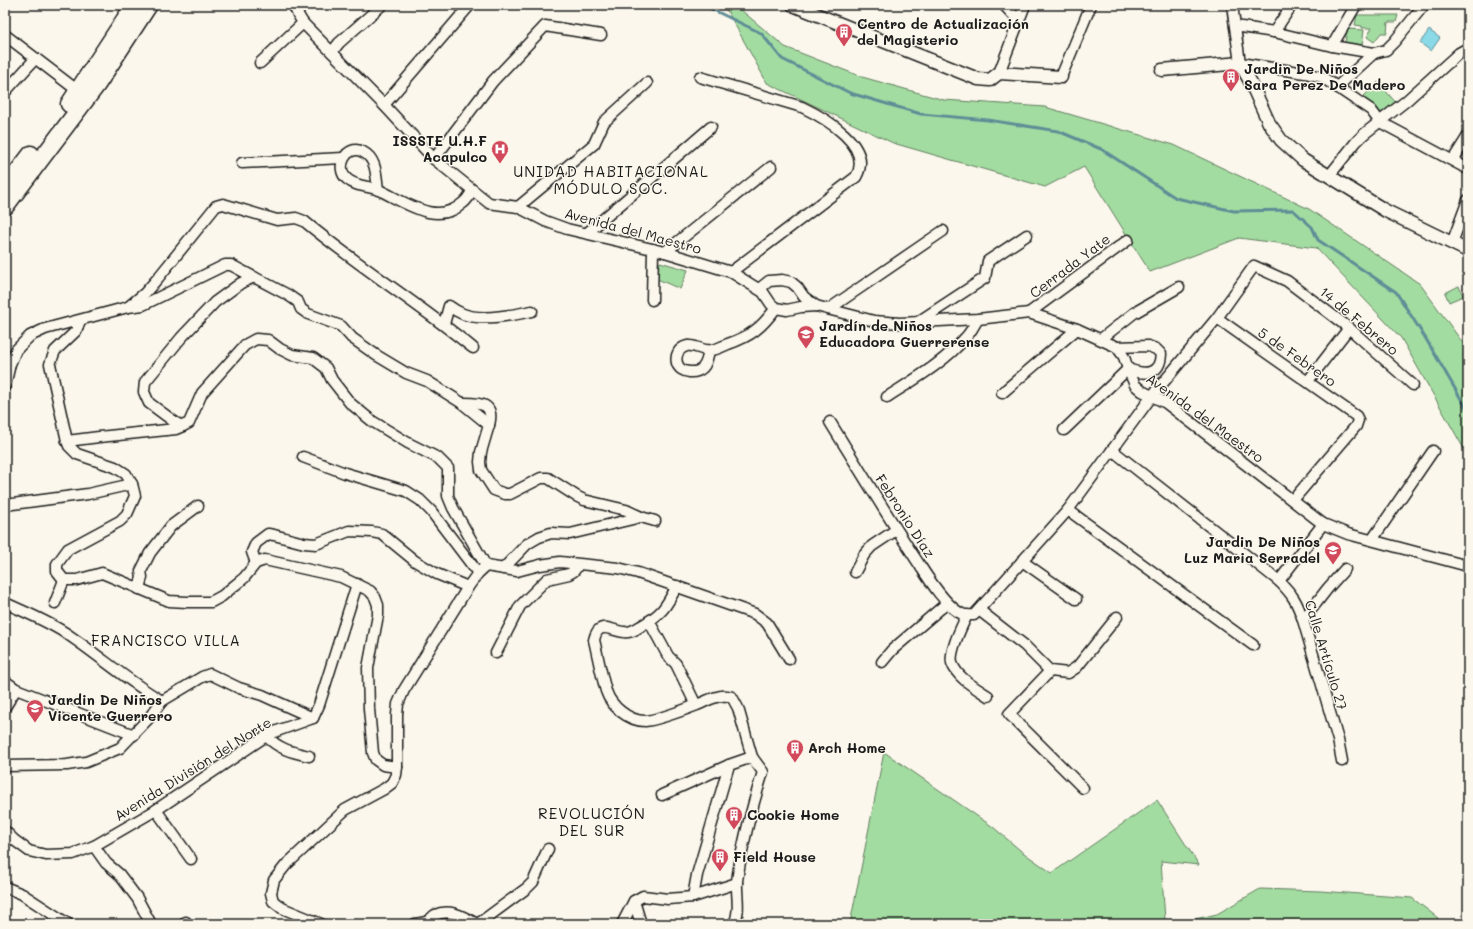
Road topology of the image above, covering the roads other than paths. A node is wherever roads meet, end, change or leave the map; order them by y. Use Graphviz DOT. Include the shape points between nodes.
graph roads {
  1 [pos="134,5"];
  2 [pos="149,5"];
  3 [pos="294,5"];
  4 [pos="382,5"];
  5 [pos="470,5"];
  6 [pos="793,5"];
  7 [pos="1004,5"];
  8 [pos="1025,5"];
  9 [pos="1091,5"];
  10 [pos="1232,5"];
  11 [pos="1292,5"];
  12 [pos="1356,5"];
  13 [pos="1424,5"];
  14 [pos="1019,21"];
  15 [pos="303,23"];
  16 [pos="1235,26"];
  17 [pos="1274,32"];
  18 [pos="5,35"];
  19 [pos="601,35"];
  20 [pos="1332,46"];
  21 [pos="1468,48"];
  22 [pos="332,52"];
  23 [pos="1374,53"];
  24 [pos="35,58"];
  25 [pos="260,63"];
  26 [pos="1162,70"];
  27 [pos="1245,72"];
  28 [pos="999,73"];
  29 [pos="700,77"];
  30 [pos="1061,77"];
  31 [pos="647,83"];
  32 [pos="1337,87"];
  33 [pos="5,92"];
  34 [pos="82,95"];
  35 [pos="384,105"];
  36 [pos="1380,122"];
  37 [pos="711,127"];
  38 [pos="1468,136"];
  39 [pos="343,158"];
  40 [pos="434,159"];
  41 [pos="1453,160"];
  42 [pos="242,164"];
  43 [pos="770,168"];
  44 [pos="1468,169"];
  45 [pos="1330,176"];
  46 [pos="5,188"];
  47 [pos="378,190"];
  48 [pos="472,191"];
  49 [pos="1468,200"];
  50 [pos="5,207"];
  51 [pos="518,207"];
  52 [pos="943,231"];
  53 [pos="587,233"];
  54 [pos="1027,235"];
  55 [pos="1128,240"];
  56 [pos="1452,243"];
  57 [pos="653,249"];
  58 [pos="1468,251"];
  59 [pos="665,252"];
  60 [pos="730,272"];
  61 [pos="254,277"];
  62 [pos="1179,287"];
  63 [pos="759,289"];
  64 [pos="652,300"];
  65 [pos="816,306"];
  66 [pos="128,307"];
  67 [pos="776,308"];
  68 [pos="829,309"];
  69 [pos="532,311"];
  70 [pos="1029,313"];
  71 [pos="1217,318"];
  72 [pos="978,319"];
  73 [pos="80,321"];
  74 [pos="918,322"];
  75 [pos="444,324"];
  76 [pos="1349,328"];
  77 [pos="1077,329"];
  78 [pos="1102,339"];
  79 [pos="1117,347"];
  80 [pos="473,348"];
  81 [pos="709,351"];
  82 [pos="1128,369"];
  83 [pos="1308,381"];
  84 [pos="1413,385"];
  85 [pos="5,386"];
  86 [pos="1002,393"];
  87 [pos="887,396"];
  88 [pos="1152,396"];
  89 [pos="830,422"];
  90 [pos="183,426"];
  91 [pos="1064,430"];
  92 [pos="67,442"];
  93 [pos="1112,450"];
  94 [pos="1433,451"];
  95 [pos="303,457"];
  96 [pos="132,484"];
  97 [pos="1293,500"];
  98 [pos="5,505"];
  99 [pos="198,506"];
  100 [pos="1068,510"];
  101 [pos="640,517"];
  102 [pos="655,521"];
  103 [pos="1323,524"];
  104 [pos="896,530"];
  105 [pos="1372,540"];
  106 [pos="1022,561"];
  107 [pos="256,563"];
  108 [pos="578,565"];
  109 [pos="1468,566"];
  110 [pos="1345,568"];
  111 [pos="482,569"];
  112 [pos="503,569"];
  113 [pos="855,572"];
  114 [pos="64,580"];
  115 [pos="1279,581"];
  116 [pos="357,584"];
  117 [pos="677,586"];
  118 [pos="468,587"];
  119 [pos="139,590"];
  120 [pos="1076,599"];
  121 [pos="5,603"];
  122 [pos="55,603"];
  123 [pos="948,603"];
  124 [pos="979,610"];
  125 [pos="967,615"];
  126 [pos="1117,617"];
  127 [pos="1303,620"];
  128 [pos="649,621"];
  129 [pos="1253,645"];
  130 [pos="496,652"];
  131 [pos="789,659"];
  132 [pos="882,662"];
  133 [pos="1050,672"];
  134 [pos="5,681"];
  135 [pos="16,689"];
  136 [pos="988,696"];
  137 [pos="162,701"];
  138 [pos="696,706"];
  139 [pos="5,707"];
  140 [pos="313,718"];
  141 [pos="134,735"];
  142 [pos="266,736"];
  143 [pos="309,756"];
  144 [pos="752,757"];
  145 [pos="1342,761"];
  146 [pos="729,765"];
  147 [pos="5,766"];
  148 [pos="397,767"];
  149 [pos="1083,788"];
  150 [pos="662,795"];
  151 [pos="156,810"];
  152 [pos="5,831"];
  153 [pos="94,846"];
  154 [pos="548,849"];
  155 [pos="191,859"];
  156 [pos="737,883"];
  157 [pos="5,886"];
  158 [pos="693,897"];
  159 [pos="634,901"];
  160 [pos="428,922"];
  161 [pos="68,924"];
  162 [pos="151,924"];
  163 [pos="321,924"];
  164 [pos="415,924"];
  165 [pos="478,924"];
  166 [pos="622,924"];
  167 [pos="641,924"];
  168 [pos="734,924"];
  1 -- 34 [label="main road"];
  2 -- 34 [label="main road" via="97,85"];
  3 -- 15 [label="street, Avenida del Maestro"];
  4 -- 22 [label="street"];
  5 -- 35 [label="street"];
  6 -- 28 [label="street" via="978,79 990,80"];
  7 -- 14 [label="street"];
  8 -- 14 [label="street"];
  9 -- 30 [label="street"];
  10 -- 16 [label="street"];
  11 -- 17 [label="street"];
  12 -- 20 [label="street"];
  13 -- 23 [label="street" via="1386,50"];
  14 -- 28 [label="street"];
  15 -- 22 [label="street, Avenida del Maestro"];
  15 -- 25 [label="street"];
  16 -- 17 [label="street"];
  16 -- 27 [label="street"];
  17 -- 20 [label="street"];
  18 -- 24 [label="street"];
  19 -- 40 [label="street" via="545,26 493,81"];
  20 -- 23 [label="street"];
  21 -- 36 [label="street"];
  22 -- 35 [label="street, Avenida del Maestro"];
  23 -- 32 [label="street"];
  24 -- 33 [label="street"];
  24 -- 34 [label="street"];
  26 -- 27 [label="street"];
  27 -- 32 [label="street" via="1305,73 1322,77"];
  27 -- 45 [label="street" via="1269,123 1281,140 1303,160"];
  28 -- 30 [label="street"];
  29 -- 60 [label="street" via="802,107 817,114 850,140 861,163 856,177"];
  31 -- 51 [label="street" via="604,122 594,144"];
  32 -- 36 [label="street" via="1371,110"];
  34 -- 46 [label="main road"];
  34 -- 50 [label="main road"];
  35 -- 40 [label="street, Avenida del Maestro"];
  36 -- 41 [label="street"];
  36 -- 45 [label="street" via="1356,142"];
  37 -- 53 [label="street"];
  38 -- 41 [label="street"];
  39 -- 42 [label="street"];
  39 -- 47 [label="street" via="342,171 347,179"];
  39 -- 47 [label="street" via="356,150 368,155 374,162"];
  40 -- 48 [label="street, Avenida del Maestro"];
  41 -- 44 [label="street"];
  43 -- 59 [label="street"];
  45 -- 56 [label="street" via="1386,211"];
  47 -- 48 [label="street" via="395,200 431,214 449,212 463,203"];
  48 -- 51 [label="street, Avenida del Maestro" via="489,203"];
  49 -- 56 [label="street"];
  51 -- 53 [label="street, Avenida del Maestro" via="545,221"];
  52 -- 68 [label="street"];
  53 -- 57 [label="street, Avenida del Maestro"];
  54 -- 74 [label="street" via="988,261 985,278"];
  55 -- 70 [label="street, Cerrada Yate"];
  56 -- 58 [label="street"];
  57 -- 59 [label="street, Avenida del Maestro"];
  57 -- 64 [label="street"];
  59 -- 60 [label="street, Avenida del Maestro"];
  60 -- 63 [label="street, Avenida del Maestro"];
  61 -- 66 [label="street" via="231,265 225,265 144,306"];
  61 -- 90 [label="street" via="216,302 181,338 145,382 144,392 149,403"];
  61 -- 101 [label="street" via="288,295 308,314 341,326 352,338 406,373 427,381 462,403 481,403 490,410 491,416 480,462 481,470 494,490 510,494 541,478 548,478 584,500 626,510"];
  62 -- 78 [label="street" via="1134,313"];
  63 -- 65 [label="street" via="769,281 791,282"];
  63 -- 67 [label="street, Avenida del Maestro"];
  65 -- 67 [label="street" via="787,310"];
  65 -- 68 [label="street"];
  66 -- 73 [label="street"];
  66 -- 75 [label="street" via="145,293 216,206 223,204 277,220 296,218 304,221 356,262"];
  67 -- 81 [label="street" via="756,331"];
  68 -- 74 [label="street" via="874,321"];
  69 -- 75 [label="street" via="485,317 463,314 449,306"];
  70 -- 72 [label="street"];
  70 -- 77 [label="street"];
  71 -- 76 [label="street, 14 de Febrero" via="1254,266 1287,281"];
  71 -- 83 [label="street, 5 de Febrero"];
  71 -- 88 [label="street"];
  72 -- 74 [label="street"];
  72 -- 87 [label="street" via="967,336 954,349 924,374"];
  73 -- 85 [label="street" via="45,329 30,336 16,350"];
  73 -- 92 [label="street" via="76,331 55,351 50,364"];
  75 -- 80 [label="street"];
  76 -- 83 [label="street"];
  76 -- 84 [label="street, 14 de Febrero"];
  77 -- 78 [label="street"];
  77 -- 86 [label="street"];
  78 -- 79 [label="street"];
  79 -- 82 [label="street, Avenida del Maestro"];
  79 -- 82 [label="street" via="1148,346 1161,354 1160,363 1151,373 1138,373"];
  82 -- 88 [label="street, Avenida del Maestro" via="1135,385"];
  82 -- 91 [label="street"];
  83 -- 97 [label="street, 5 de Febrero" via="1358,420 1356,426"];
  88 -- 93 [label="street"];
  88 -- 97 [label="street, Avenida del Maestro" via="1166,403"];
  89 -- 104 [label="street, Febronio Díaz"];
  90 -- 92 [label="street" via="176,429"];
  90 -- 111 [label="street" via="192,418 202,392 245,345 256,339 268,340 292,355 313,358 326,368 350,403 372,421 438,458 448,468 448,496"];
  92 -- 96 [label="street" via="77,454 115,467 126,474"];
  93 -- 100 [label="street"];
  93 -- 115 [label="street, Calle Artículo 27"];
  94 -- 105 [label="street"];
  95 -- 111 [label="street" via="345,473 406,491 420,500"];
  96 -- 98 [label="street" via="88,494"];
  96 -- 114 [label="street" via="135,496 127,514 120,521 68,548 60,558 57,571"];
  97 -- 103 [label="street, Avenida del Maestro"];
  99 -- 119 [label="street" via="171,526 150,553 141,571"];
  100 -- 106 [label="street"];
  100 -- 129 [label="street"];
  101 -- 102 [label="street"];
  101 -- 112 [label="street" via="570,534 551,533 539,537 527,544"];
  103 -- 105 [label="street, Avenida del Maestro"];
  103 -- 115 [label="street"];
  104 -- 113 [label="street" via="872,546"];
  104 -- 123 [label="street, Febronio Díaz"];
  105 -- 109 [label="street, Avenida del Maestro"];
  106 -- 120 [label="street"];
  106 -- 124 [label="street"];
  107 -- 116 [label="street" via="264,560 341,576"];
  107 -- 118 [label="street" via="252,552 256,543 268,534 316,544 349,531 372,532 382,534 415,561 437,574"];
  107 -- 119 [label="street" via="244,578 211,602 169,601"];
  108 -- 112 [label="street" via="560,562 517,571"];
  108 -- 117 [label="street" via="618,568"];
  108 -- 130 [label="street" via="570,574 547,579 520,606"];
  110 -- 127 [label="street"];
  111 -- 112 [label="street"];
  111 -- 118 [label="street"];
  114 -- 119 [label="street" via="76,580 102,573"];
  114 -- 122 [label="street"];
  115 -- 127 [label="street, Calle Artículo 27" via="1298,604"];
  116 -- 140 [label="street"];
  116 -- 148 [label="street" via="370,591 378,605 368,668 373,753 376,760 383,765"];
  117 -- 128 [label="street" via="660,614"];
  117 -- 131 [label="street" via="755,614 767,623"];
  118 -- 148 [label="street" via="404,690 398,704"];
  121 -- 137 [label="street" via="42,619 70,636 144,691"];
  123 -- 125 [label="street, Febronio Díaz" via="961,614"];
  123 -- 132 [label="street" via="892,650"];
  124 -- 125 [label="street" via="974,615"];
  124 -- 133 [label="street" via="1024,646"];
  125 -- 136 [label="street" via="953,652 952,663 967,682"];
  126 -- 133 [label="street" via="1077,667 1068,673"];
  127 -- 145 [label="street, Calle Artículo 27"];
  128 -- 138 [label="street" via="668,656 676,664"];
  128 -- 138 [label="street" via="633,631 606,628 596,633 594,640 606,692 614,706 623,714 644,721"];
  133 -- 149 [label="street" via="1009,714"];
  134 -- 135 [label="street"];
  135 -- 139 [label="street"];
  135 -- 141 [label="street"];
  137 -- 140 [label="street" via="210,674"];
  137 -- 141 [label="street"];
  138 -- 144 [label="street" via="719,696 732,697 738,708"];
  140 -- 142 [label="street, Avenida División del Norte"];
  141 -- 147 [label="street" via="120,748 86,762 67,765"];
  142 -- 143 [label="street" via="285,750"];
  142 -- 151 [label="street, Avenida División del Norte"];
  144 -- 146 [label="street"];
  144 -- 156 [label="street" via="764,772 743,847"];
  146 -- 150 [label="street"];
  146 -- 158 [label="street"];
  148 -- 163 [label="street" via="392,783 345,810 286,865 274,880 270,893 273,901 282,908"];
  151 -- 153 [label="street, Avenida División del Norte"];
  151 -- 155 [label="street"];
  152 -- 153 [label="street, Avenida División del Norte" via="29,851 36,853 73,854"];
  153 -- 162 [label="street" via="137,898"];
  154 -- 165 [label="street" via="533,882"];
  156 -- 158 [label="street"];
  156 -- 168 [label="street" via="738,906"];
  157 -- 161 [label="street"];
  158 -- 159 [label="street" via="668,899 643,896"];
  159 -- 166 [label="street"];
  159 -- 167 [label="street"];
  160 -- 164 [label="street"];
  160 -- 165 [label="street" via="433,916 450,913 459,914"];
}
